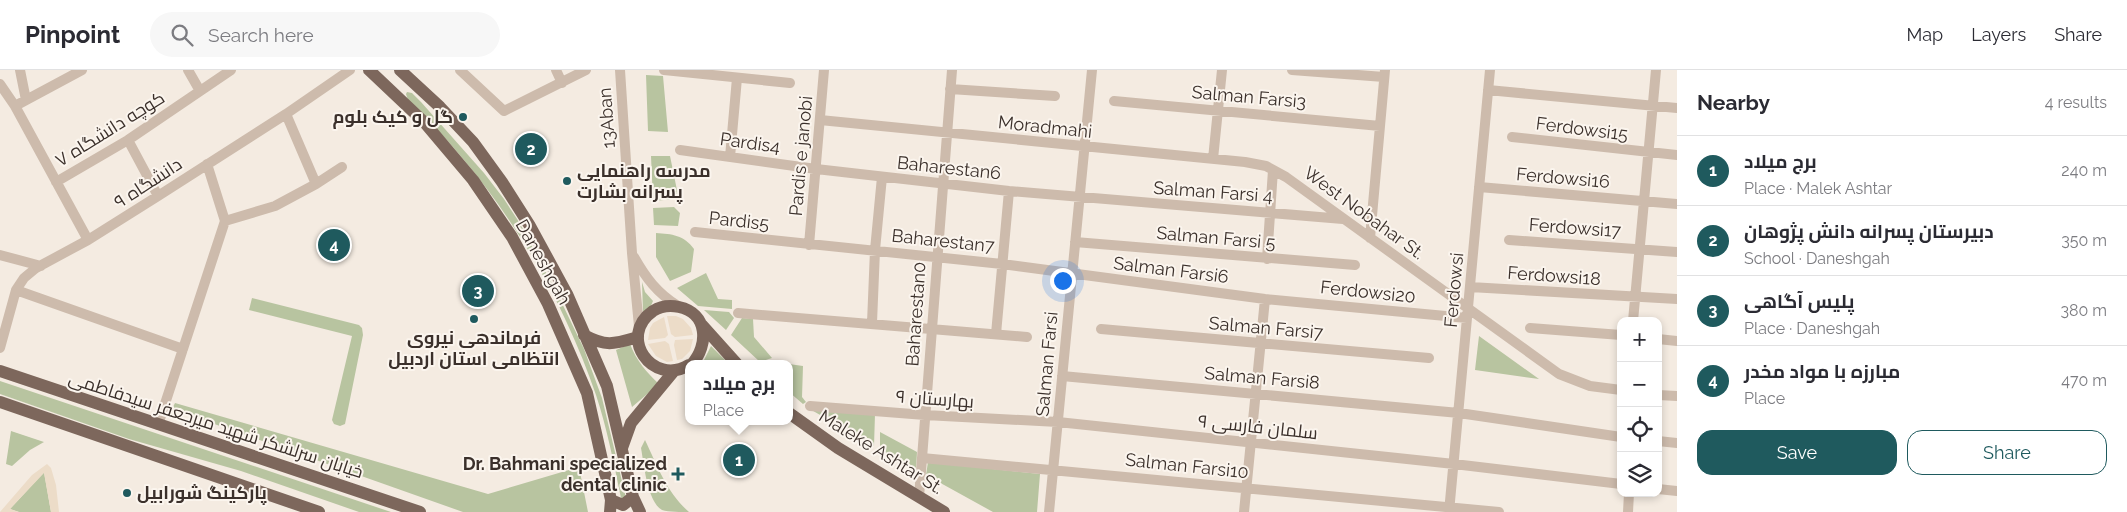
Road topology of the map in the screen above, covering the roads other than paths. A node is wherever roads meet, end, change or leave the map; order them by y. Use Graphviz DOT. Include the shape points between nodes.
graph roads {
  1 [pos="20,70"];
  2 [pos="82,70"];
  3 [pos="188,70"];
  4 [pos="231,70"];
  5 [pos="350,70"];
  6 [pos="369,70"];
  7 [pos="460,70"];
  8 [pos="556,70"];
  9 [pos="586,70"];
  10 [pos="620,70"];
  11 [pos="664,70"];
  12 [pos="824,70"];
  13 [pos="952,70"];
  14 [pos="1092,70"];
  15 [pos="1222,70"];
  16 [pos="1292,70"];
  17 [pos="1490,70"];
  18 [pos="1656,70"];
  19 [pos="401,71"];
  20 [pos="1385,74"];
  21 [pos="736,78"];
  22 [pos="562,83"];
  23 [pos="790,83"];
  24 [pos="0,84"];
  25 [pos="387,87"];
  26 [pos="950,89"];
  27 [pos="1488,90"];
  28 [pos="200,91"];
  29 [pos="1055,96"];
  30 [pos="0,98"];
  31 [pos="26,100"];
  32 [pos="1114,101"];
  33 [pos="13,104"];
  34 [pos="1653,105"];
  35 [pos="1677,108"];
  36 [pos="1218,110"];
  37 [pos="286,114"];
  38 [pos="820,120"];
  39 [pos="1380,126"];
  40 [pos="947,134"];
  41 [pos="1512,137"];
  42 [pos="128,140"];
  43 [pos="1084,147"];
  44 [pos="680,150"];
  45 [pos="1649,153"];
  46 [pos="1677,155"];
  47 [pos="730,156"];
  48 [pos="1213,159"];
  49 [pos="207,164"];
  50 [pos="342,167"];
  51 [pos="1269,168"];
  52 [pos="816,169"];
  53 [pos="882,177"];
  54 [pos="56,182"];
  55 [pos="316,184"];
  56 [pos="943,184"];
  57 [pos="1479,187"];
  58 [pos="1009,191"];
  59 [pos="158,196"];
  60 [pos="1079,198"];
  61 [pos="1644,201"];
  62 [pos="1677,204"];
  63 [pos="1271,213"];
  64 [pos="1344,219"];
  65 [pos="225,221"];
  66 [pos="695,232"];
  67 [pos="1370,238"];
  68 [pos="88,240"];
  69 [pos="1508,240"];
  70 [pos="1075,242"];
  71 [pos="809,245"];
  72 [pos="1640,249"];
  73 [pos="875,250"];
  74 [pos="1677,252"];
  75 [pos="632,253"];
  76 [pos="0,255"];
  77 [pos="937,258"];
  78 [pos="1267,258"];
  79 [pos="1002,264"];
  80 [pos="1355,265"];
  81 [pos="41,266"];
  82 [pos="1072,274"];
  83 [pos="1470,286"];
  84 [pos="16,290"];
  85 [pos="1635,297"];
  86 [pos="1265,298"];
  87 [pos="1677,300"];
  88 [pos="678,306"];
  89 [pos="738,313"];
  90 [pos="1468,313"];
  91 [pos="1633,317"];
  92 [pos="697,318"];
  93 [pos="872,323"];
  94 [pos="1530,328"];
  95 [pos="932,329"];
  96 [pos="1101,329"];
  97 [pos="638,331"];
  98 [pos="996,334"];
  99 [pos="584,335"];
  100 [pos="1617,335"];
  101 [pos="1027,337"];
  102 [pos="1662,339"];
  103 [pos="1677,341"];
  104 [pos="1260,344"];
  105 [pos="0,348"];
  106 [pos="183,348"];
  107 [pos="1429,358"];
  108 [pos="694,360"];
  109 [pos="734,360"];
  110 [pos="685,368"];
  111 [pos="0,372"];
  112 [pos="1062,376"];
  113 [pos="1617,389"];
  114 [pos="1256,393"];
  115 [pos="1662,394"];
  116 [pos="1677,396"];
  117 [pos="0,402"];
  118 [pos="810,406"];
  119 [pos="1459,413"];
  120 [pos="925,415"];
  121 [pos="794,420"];
  122 [pos="1058,422"];
  123 [pos="158,425"];
  124 [pos="1617,436"];
  125 [pos="1662,441"];
  126 [pos="1251,442"];
  127 [pos="1677,443"];
  128 [pos="622,448"];
  129 [pos="922,458"];
  130 [pos="1454,464"];
  131 [pos="1053,470"];
  132 [pos="1617,484"];
  133 [pos="1246,488"];
  134 [pos="1662,489"];
  135 [pos="1677,491"];
  136 [pos="633,497"];
  137 [pos="919,497"];
  138 [pos="1629,497"];
  139 [pos="611,506"];
  140 [pos="1450,510"];
  141 [pos="319,512"];
  142 [pos="420,512"];
  143 [pos="640,512"];
  144 [pos="944,512"];
  145 [pos="1049,512"];
  146 [pos="1244,512"];
  147 [pos="1500,512"];
  148 [pos="1628,512"];
  1 -- 31 [label="street"];
  2 -- 31 [label="street"];
  3 -- 28 [label="street"];
  4 -- 28 [label="street, کوچه دانشگاه ۷"];
  5 -- 37 [label="street, دانشگاه ۹"];
  6 -- 25 [label="main road, Daneshgah"];
  7 -- 22 [label="street" via="504,111"];
  8 -- 22 [label="street"];
  9 -- 22 [label="street"];
  10 -- 75 [label="street, 13Aban"];
  11 -- 21 [label="street"];
  12 -- 38 [label="street, Pardis e janobi"];
  13 -- 26 [label="street, Baharestan0"];
  14 -- 43 [label="street, Salman Farsi"];
  15 -- 36 [label="street"];
  16 -- 20 [label="street"];
  17 -- 27 [label="street, Ferdowsi"];
  18 -- 34 [label="street"];
  19 -- 25 [label="main road"];
  19 -- 99 [label="main road, Daneshgah" via="440,107 502,182 567,294"];
  20 -- 39 [label="street"];
  21 -- 23 [label="street"];
  21 -- 47 [label="street"];
  24 -- 33 [label="street"];
  25 -- 139 [label="main road, Daneshgah" via="424,122 473,180 512,237 548,304 587,393"];
  26 -- 29 [label="street"];
  26 -- 40 [label="street, Baharestan0"];
  27 -- 34 [label="street"];
  27 -- 57 [label="street, Ferdowsi"];
  28 -- 42 [label="street, کوچه دانشگاه ۷"];
  30 -- 33 [label="street"];
  31 -- 33 [label="street"];
  32 -- 36 [label="street, Salman Farsi3"];
  33 -- 54 [label="street"];
  34 -- 35 [label="street"];
  34 -- 45 [label="street"];
  36 -- 39 [label="street, Salman Farsi3"];
  36 -- 48 [label="street"];
  37 -- 49 [label="street, دانشگاه ۹"];
  37 -- 55 [label="street"];
  38 -- 40 [label="street, Moradmahi"];
  38 -- 52 [label="street, Pardis e janobi"];
  39 -- 67 [label="street"];
  40 -- 43 [label="street, Moradmahi"];
  40 -- 56 [label="street, Baharestan0"];
  41 -- 45 [label="street, Ferdowsi15"];
  42 -- 54 [label="street, کوچه دانشگاه ۷"];
  42 -- 59 [label="street"];
  43 -- 48 [label="street, Moradmahi"];
  43 -- 60 [label="street, Salman Farsi"];
  44 -- 47 [label="street, Pardis4"];
  45 -- 46 [label="street, Ferdowsi15"];
  45 -- 61 [label="street"];
  47 -- 52 [label="street, Pardis4"];
  48 -- 51 [label="street, Moradmahi"];
  49 -- 59 [label="street, دانشگاه ۹"];
  49 -- 65 [label="street"];
  50 -- 55 [label="street"];
  51 -- 63 [label="street"];
  51 -- 64 [label="street, West Nobahar St."];
  52 -- 53 [label="street, Baharestan6"];
  52 -- 71 [label="street, Pardis e janobi"];
  53 -- 56 [label="street, Baharestan6"];
  53 -- 73 [label="street"];
  54 -- 68 [label="street"];
  55 -- 65 [label="street" via="275,206"];
  56 -- 58 [label="street, Baharestan6"];
  56 -- 77 [label="street, Baharestan0"];
  57 -- 61 [label="street, Ferdowsi16"];
  57 -- 83 [label="street, Ferdowsi"];
  58 -- 60 [label="street, Baharestan6"];
  58 -- 79 [label="street"];
  59 -- 68 [label="street, دانشگاه ۹"];
  60 -- 63 [label="street, Salman Farsi 4"];
  60 -- 70 [label="street, Salman Farsi"];
  61 -- 62 [label="street, Ferdowsi16"];
  61 -- 72 [label="street"];
  63 -- 64 [label="street, Salman Farsi 4"];
  63 -- 78 [label="street"];
  64 -- 67 [label="street, West Nobahar St."];
  65 -- 106 [label="street"];
  66 -- 71 [label="street, Pardis5"];
  67 -- 90 [label="street, West Nobahar St."];
  68 -- 81 [label="street, دانشگاه ۹"];
  69 -- 72 [label="street, Ferdowsi17"];
  70 -- 78 [label="street, Salman Farsi 5"];
  70 -- 82 [label="street, Salman Farsi"];
  71 -- 73 [label="street, Baharestan7"];
  72 -- 74 [label="street, Ferdowsi17"];
  72 -- 85 [label="street"];
  73 -- 77 [label="street, Baharestan7"];
  73 -- 93 [label="street"];
  75 -- 88 [label="street, 13Aban" via="648,280 662,296"];
  75 -- 97 [label="street, 13Aban"];
  76 -- 81 [label="street"];
  77 -- 79 [label="street, Baharestan7"];
  77 -- 95 [label="street, Baharestan0"];
  78 -- 80 [label="street, Salman Farsi 5"];
  79 -- 82 [label="street, Baharestan7"];
  79 -- 98 [label="street"];
  81 -- 84 [label="street, دانشگاه ۹" via="24,278"];
  82 -- 86 [label="street, Salman Farsi6"];
  82 -- 112 [label="street, Salman Farsi"];
  83 -- 85 [label="street, Ferdowsi18"];
  83 -- 90 [label="street, Ferdowsi"];
  84 -- 105 [label="street, دانشگاه ۹"];
  84 -- 106 [label="street"];
  85 -- 87 [label="street, Ferdowsi18"];
  85 -- 91 [label="street"];
  86 -- 90 [label="street, Ferdowsi20"];
  86 -- 104 [label="street"];
  88 -- 92 [label="main road"];
  88 -- 97 [label="main road" via="657,308"];
  89 -- 93 [label="street"];
  90 -- 113 [label="street, West Nobahar St." via="1559,374 1590,386"];
  90 -- 119 [label="street, Ferdowsi"];
  92 -- 108 [label="main road" via="702,327 703,342"];
  92 -- 109 [label="main road"];
  93 -- 95 [label="street"];
  94 -- 100 [label="street"];
  95 -- 98 [label="street"];
  95 -- 120 [label="street, Baharestan0"];
  96 -- 104 [label="street, Salman Farsi7"];
  97 -- 99 [label="main road" via="606,344"];
  97 -- 110 [label="main road" via="641,352 646,360 664,370"];
  98 -- 101 [label="street"];
  99 -- 128 [label="main road, Daneshgah" via="607,386"];
  102 -- 103 [label="street"];
  104 -- 107 [label="street, Salman Farsi7"];
  104 -- 114 [label="street"];
  106 -- 123 [label="street"];
  110 -- 128 [label="main road" via="631,423"];
  111 -- 123 [label="main road, خیابان سرلشکر شهید میرجعفر سیدفاطمی"];
  112 -- 114 [label="street, Salman Farsi8"];
  112 -- 122 [label="street, Salman Farsi"];
  114 -- 119 [label="street, Salman Farsi8"];
  114 -- 126 [label="street"];
  115 -- 116 [label="street"];
  117 -- 141 [label="main road"];
  118 -- 120 [label="street, بهارستان ۹"];
  119 -- 124 [label="street, Salman Farsi8"];
  119 -- 130 [label="street, Ferdowsi"];
  120 -- 122 [label="street, بهارستان ۹"];
  120 -- 129 [label="street, Baharestan0"];
  121 -- 137 [label="main road, Maleke Ashtar St."];
  122 -- 126 [label="street, سلمان فارسی ۹"];
  122 -- 131 [label="street, Salman Farsi"];
  123 -- 142 [label="main road, خیابان سرلشکر شهید میرجعفر سیدفاطمی"];
  125 -- 127 [label="street"];
  126 -- 130 [label="street, سلمان فارسی ۹"];
  126 -- 133 [label="street"];
  128 -- 136 [label="main road, Daneshgah"];
  129 -- 131 [label="street, Salman Farsi10"];
  129 -- 137 [label="street, Baharestan0"];
  130 -- 132 [label="street, سلمان فارسی ۹"];
  130 -- 140 [label="street, Ferdowsi"];
  131 -- 133 [label="street, Salman Farsi10"];
  131 -- 145 [label="street, Salman Farsi"];
  133 -- 140 [label="street, Salman Farsi10"];
  133 -- 146 [label="street"];
  134 -- 135 [label="street"];
  136 -- 139 [label="main road" via="623,505"];
  136 -- 143 [label="main road, Daneshgah"];
  137 -- 144 [label="main road, Maleke Ashtar St."];
  138 -- 148 [label="street"];
  140 -- 147 [label="street, Salman Farsi10"];
}
